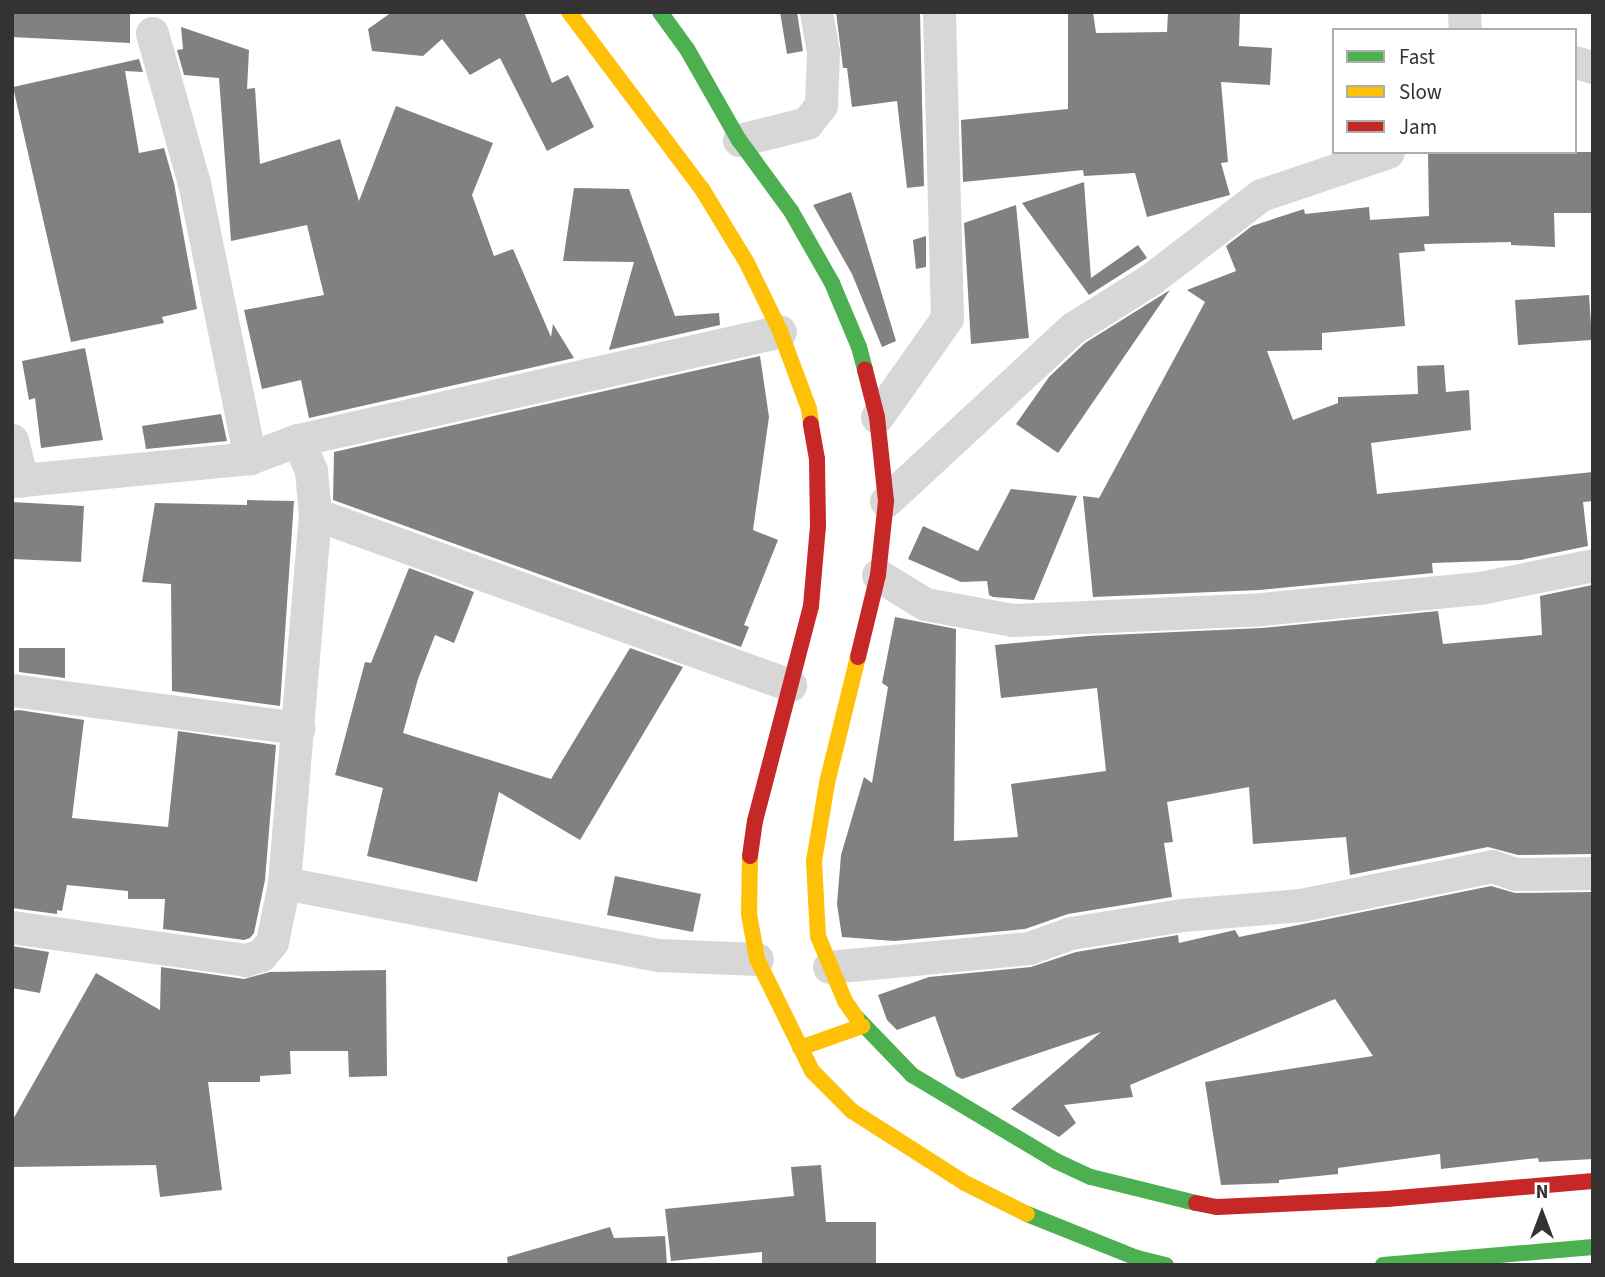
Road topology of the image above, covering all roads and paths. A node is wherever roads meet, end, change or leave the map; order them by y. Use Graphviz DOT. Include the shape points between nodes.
graph roads {
  1 [pos="569,12"];
  2 [pos="660,12"];
  3 [pos="816,12"];
  4 [pos="939,12"];
  5 [pos="152,33"];
  6 [pos="740,140"];
  7 [pos="1382,154"];
  8 [pos="780,331"];
  9 [pos="877,417"];
  10 [pos="12,440"];
  11 [pos="298,440"];
  12 [pos="250,458"];
  13 [pos="17,481"];
  14 [pos="886,501"];
  15 [pos="315,514"];
  16 [pos="1593,565"];
  17 [pos="878,575"];
  18 [pos="790,685"];
  19 [pos="12,690"];
  20 [pos="298,728"];
  21 [pos="1593,873"];
  22 [pos="284,883"];
  23 [pos="12,927"];
  24 [pos="757,959"];
  25 [pos="829,967"];
  26 [pos="862,1026"];
  27 [pos="800,1048"];
  28 [pos="1593,1181"];
  29 [pos="1593,1247"];
  30 [pos="1166,1265"];
  31 [pos="1383,1265"];
  1 -- 8 [label="street" via="702,189 747,263"];
  2 -- 6 [label="street"];
  3 -- 6 [label="street" via="823,52 821,105 807,123"];
  4 -- 9 [label="street" via="947,318"];
  5 -- 12 [label="street" via="194,183"];
  6 -- 9 [label="street" via="791,211 832,283 859,347"];
  7 -- 14 [label="street" via="1261,195 1152,279 1073,328"];
  8 -- 11 [label="street"];
  8 -- 18 [label="street" via="809,409 817,459 818,526 811,606"];
  9 -- 14 [label="street"];
  10 -- 13 [label="street"];
  11 -- 12 [label="street"];
  11 -- 15 [label="street" via="311,471"];
  12 -- 13 [label="street"];
  14 -- 17 [label="street"];
  15 -- 18 [label="street"];
  15 -- 20 [label="street"];
  16 -- 17 [label="street" via="1480,588 1275,607 1013,620 925,604"];
  17 -- 25 [label="street" via="827,783 814,861 818,936"];
  18 -- 24 [label="street" via="748,866 749,914"];
  19 -- 20 [label="street"];
  20 -- 22 [label="street"];
  21 -- 25 [label="street" via="1516,874 1492,866 1301,905 1182,915 1071,933 1029,948"];
  22 -- 23 [label="street" via="272,942 261,955 246,960"];
  22 -- 24 [label="street" via="659,955"];
  24 -- 27 [label="street"];
  25 -- 26 [label="street"];
  26 -- 27 [label="street"];
  26 -- 28 [label="street" via="912,1076 995,1127 1091,1177 1217,1207 1387,1199"];
  27 -- 30 [label="street" via="812,1070 852,1111 965,1183 1042,1222"];
  29 -- 31 [label="street"];
}
